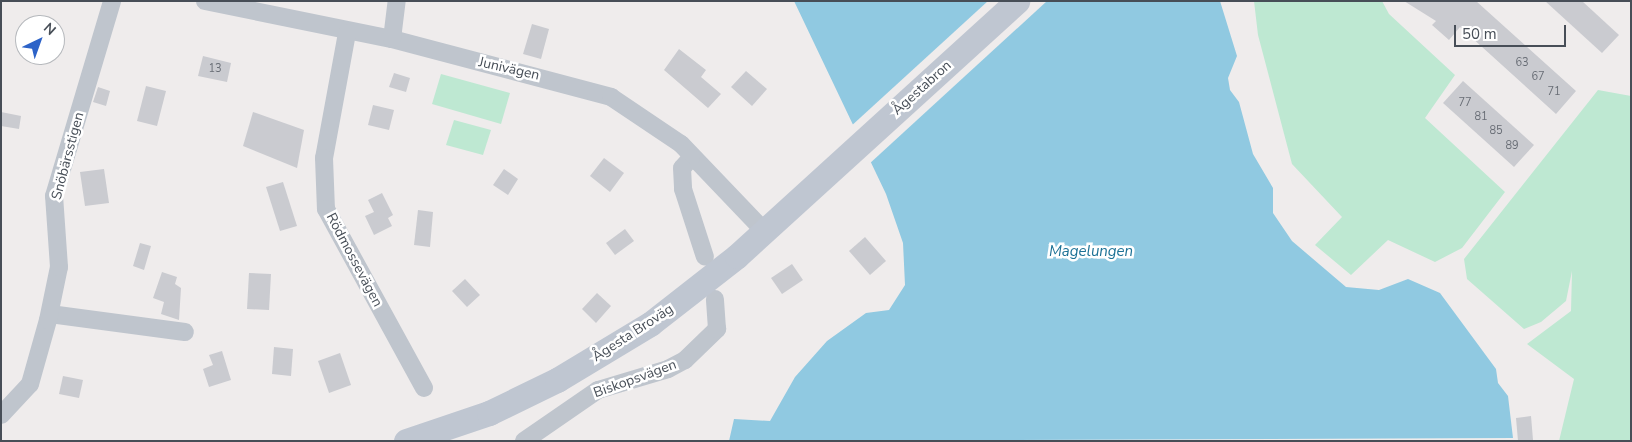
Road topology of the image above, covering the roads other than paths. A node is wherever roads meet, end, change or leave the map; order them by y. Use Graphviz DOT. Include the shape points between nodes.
graph roads {
  1 [pos="112,1"];
  2 [pos="205,1"];
  3 [pos="397,1"];
  4 [pos="1017,1"];
  5 [pos="347,33"];
  6 [pos="392,39"];
  7 [pos="691,158"];
  8 [pos="827,174"];
  9 [pos="765,232"];
  10 [pos="704,257"];
  11 [pos="715,299"];
  12 [pos="50,314"];
  13 [pos="184,332"];
  14 [pos="424,388"];
  15 [pos="1,415"];
  16 [pos="446,434"];
  17 [pos="406,441"];
  18 [pos="524,441"];
  1 -- 12 [label="street, Snöbärsstigen" via="54,196 59,268"];
  2 -- 5 [label="street, Junivägen"];
  3 -- 6 [label="street"];
  4 -- 8 [label="main road, Ågestabron"];
  5 -- 6 [label="street, Junivägen"];
  5 -- 14 [label="street, Rödmossevägen" via="324,158 326,209"];
  6 -- 7 [label="street, Junivägen" via="611,97 660,127"];
  7 -- 9 [label="street, Junivägen"];
  7 -- 10 [label="street" via="682,168 683,189"];
  8 -- 9 [label="main road, Ågesta Broväg"];
  9 -- 16 [label="main road, Ågesta Broväg" via="694,291 605,352"];
  11 -- 18 [label="street, Biskopsvägen" via="717,329 685,360 668,369 598,390"];
  12 -- 13 [label="street"];
  12 -- 15 [label="street, Snöbärsstigen" via="30,384"];
  16 -- 17 [label="main road, Ågesta Broväg"];
}
